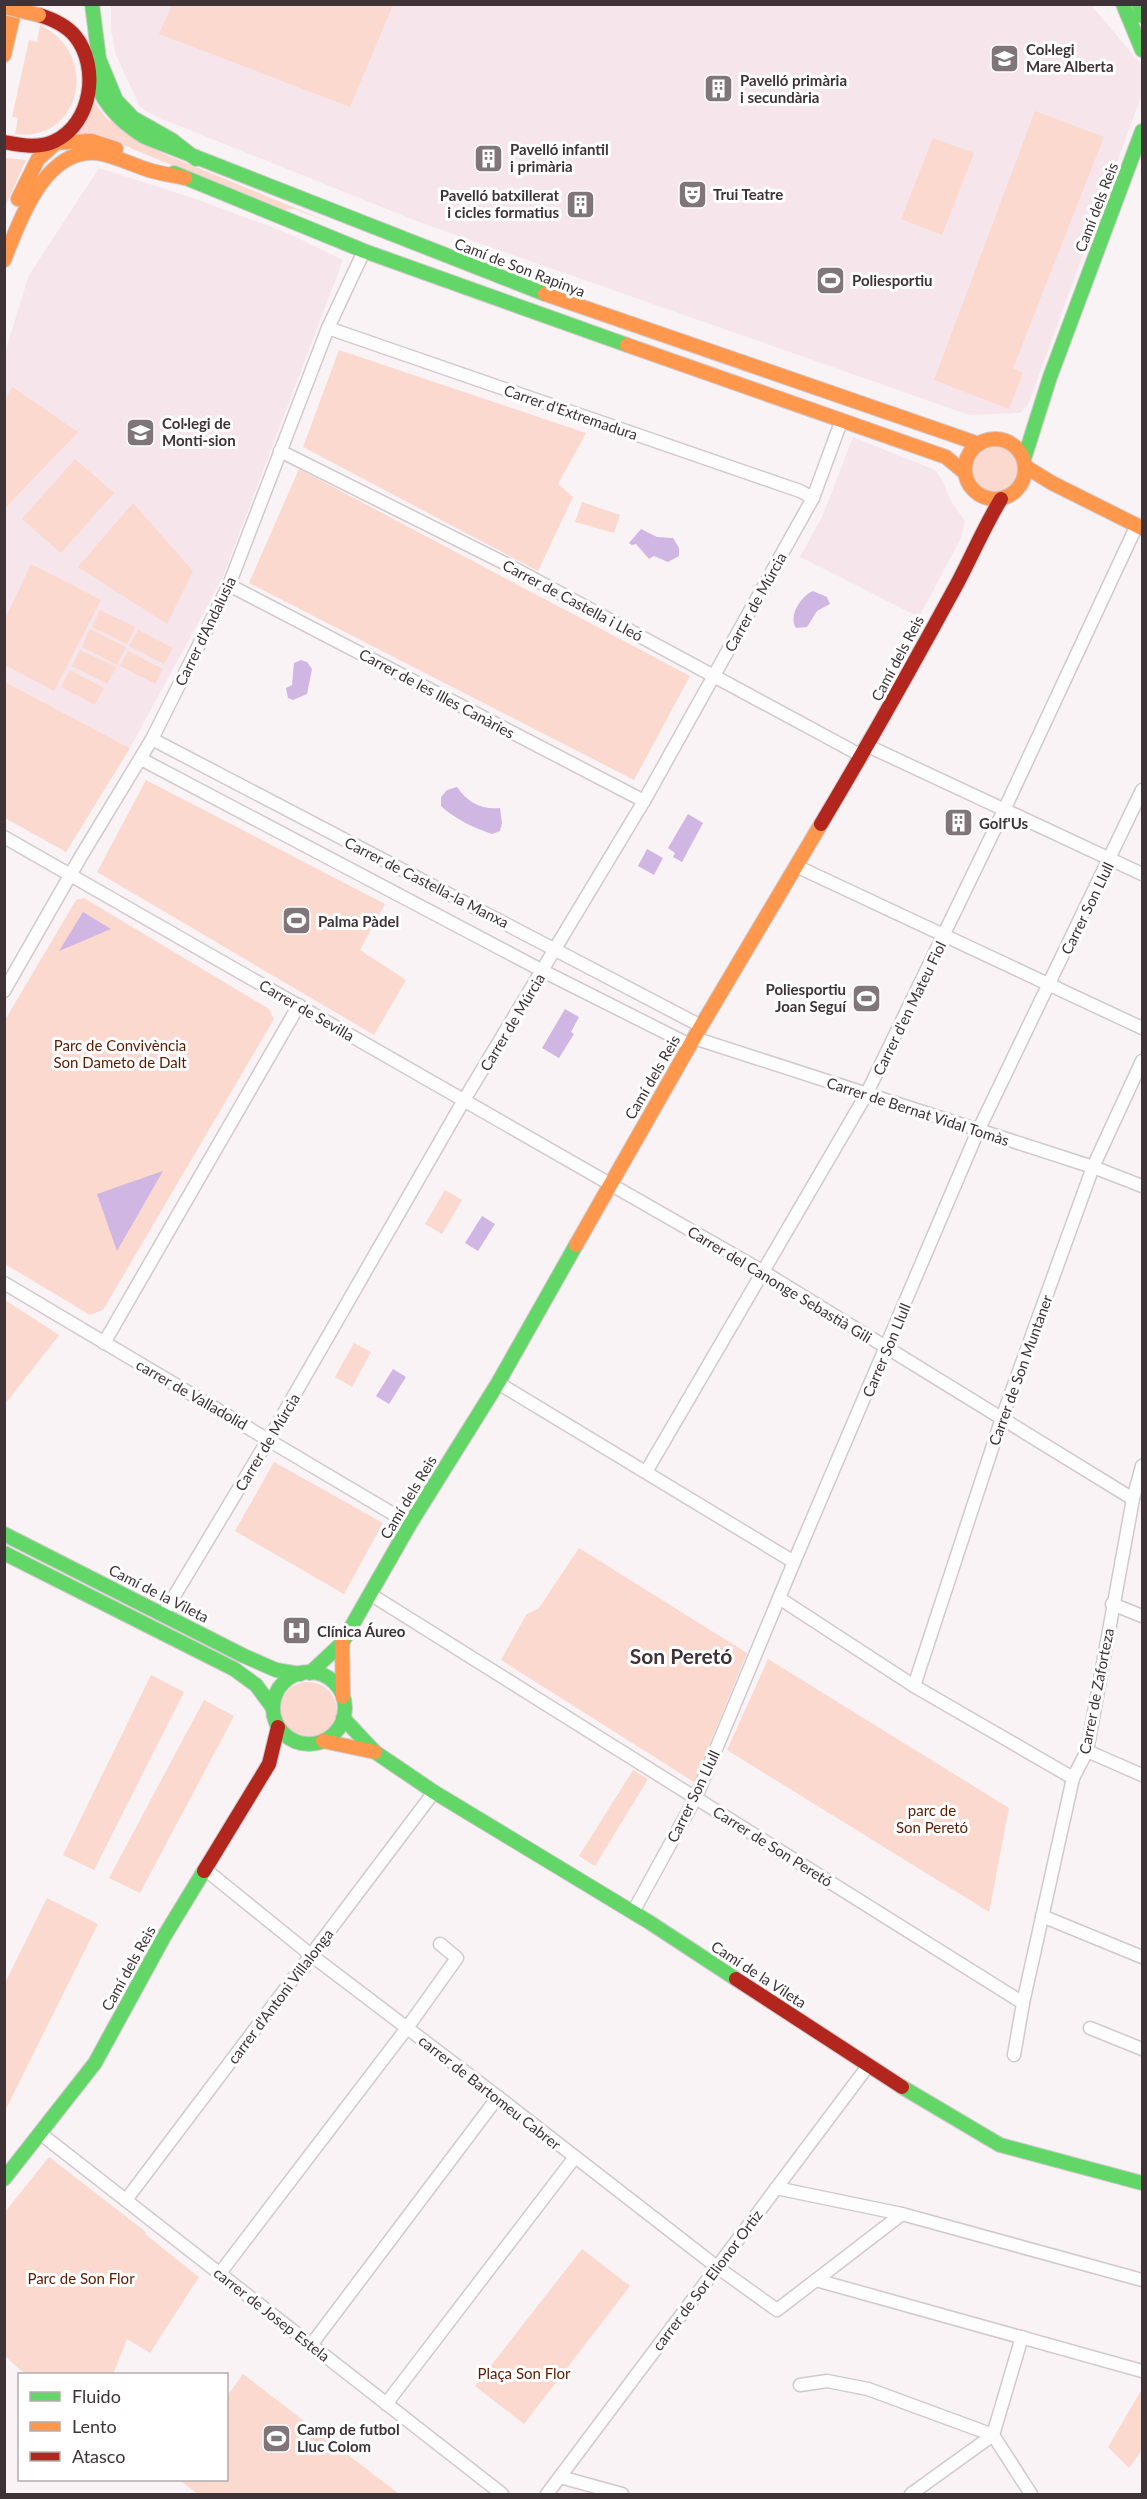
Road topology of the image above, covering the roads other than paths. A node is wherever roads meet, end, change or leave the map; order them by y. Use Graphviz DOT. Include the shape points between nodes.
graph roads {
  1 [pos="16,4"];
  2 [pos="84,4"];
  3 [pos="92,4"];
  4 [pos="1123,4"];
  5 [pos="1139,4"];
  6 [pos="4,7"];
  7 [pos="1143,16"];
  8 [pos="1143,50"];
  9 [pos="4,55"];
  10 [pos="88,61"];
  11 [pos="1142,136"];
  12 [pos="56,140"];
  13 [pos="8,142"];
  14 [pos="196,159"];
  15 [pos="185,178"];
  16 [pos="4,237"];
  17 [pos="364,251"];
  18 [pos="4,260"];
  19 [pos="328,328"];
  20 [pos="841,422"];
  21 [pos="1032,431"];
  22 [pos="1003,440"];
  23 [pos="979,444"];
  24 [pos="280,451"];
  25 [pos="1025,463"];
  26 [pos="965,473"];
  27 [pos="1052,483"];
  28 [pos="1018,489"];
  29 [pos="978,495"];
  30 [pos="813,498"];
  31 [pos="1001,499"];
  32 [pos="985,525"];
  33 [pos="1140,526"];
  34 [pos="229,585"];
  35 [pos="714,676"];
  36 [pos="152,739"];
  37 [pos="865,751"];
  38 [pos="141,759"];
  39 [pos="1143,790"];
  40 [pos="644,801"];
  41 [pos="1005,808"];
  42 [pos="4,837"];
  43 [pos="1110,859"];
  44 [pos="796,866"];
  45 [pos="1143,873"];
  46 [pos="70,875"];
  47 [pos="944,935"];
  48 [pos="556,949"];
  49 [pos="543,971"];
  50 [pos="1049,986"];
  51 [pos="4,991"];
  52 [pos="299,1005"];
  53 [pos="1143,1028"];
  54 [pos="695,1036"];
  55 [pos="1143,1060"];
  56 [pos="866,1095"];
  57 [pos="465,1100"];
  58 [pos="978,1131"];
  59 [pos="1093,1167"];
  60 [pos="611,1183"];
  61 [pos="1143,1186"];
  62 [pos="762,1271"];
  63 [pos="4,1283"];
  64 [pos="104,1343"];
  65 [pos="887,1348"];
  66 [pos="498,1383"];
  67 [pos="1002,1418"];
  68 [pos="269,1439"];
  69 [pos="1143,1466"];
  70 [pos="646,1472"];
  71 [pos="1133,1499"];
  72 [pos="411,1524"];
  73 [pos="4,1534"];
  74 [pos="4,1553"];
  75 [pos="794,1562"];
  76 [pos="370,1594"];
  77 [pos="779,1598"];
  78 [pos="1113,1604"];
  79 [pos="164,1613"];
  80 [pos="1143,1616"];
  81 [pos="342,1643"];
  82 [pos="305,1673"];
  83 [pos="914,1686"];
  84 [pos="343,1696"];
  85 [pos="273,1708"];
  86 [pos="343,1718"];
  87 [pos="278,1727"];
  88 [pos="323,1741"];
  89 [pos="303,1744"];
  90 [pos="1087,1751"];
  91 [pos="375,1752"];
  92 [pos="269,1764"];
  93 [pos="1143,1775"];
  94 [pos="1073,1778"];
  95 [pos="434,1792"];
  96 [pos="696,1797"];
  97 [pos="206,1870"];
  98 [pos="633,1912"];
  99 [pos="1042,1916"];
  100 [pos="440,1944"];
  101 [pos="311,1955"];
  102 [pos="1143,1957"];
  103 [pos="1023,2003"];
  104 [pos="407,2028"];
  105 [pos="1090,2028"];
  106 [pos="1143,2049"];
  107 [pos="1014,2055"];
  108 [pos="868,2066"];
  109 [pos="498,2097"];
  110 [pos="41,2134"];
  111 [pos="575,2157"];
  112 [pos="4,2179"];
  113 [pos="1143,2183"];
  114 [pos="776,2188"];
  115 [pos="126,2200"];
  116 [pos="902,2214"];
  117 [pos="717,2267"];
  118 [pos="219,2273"];
  119 [pos="816,2280"];
  120 [pos="1143,2280"];
  121 [pos="1022,2337"];
  122 [pos="311,2345"];
  123 [pos="1143,2371"];
  124 [pos="800,2385"];
  125 [pos="386,2404"];
  126 [pos="993,2435"];
  127 [pos="560,2477"];
  128 [pos="502,2494"];
  129 [pos="547,2494"];
  130 [pos="622,2494"];
  131 [pos="911,2494"];
  132 [pos="1031,2494"];
  1 -- 9 [label="main road"];
  2 -- 10 [label="main road"];
  3 -- 14 [label="main road" via="99,59 116,100 133,118"];
  4 -- 8 [label="main road"];
  5 -- 7 [label="main road"];
  6 -- 10 [label="main road, bridge" via="39,15 68,29"];
  10 -- 12 [label="main road" via="89,81 83,110"];
  10 -- 14 [label="main road, Camí de Son Rapinya" via="100,97 121,122 145,138"];
  11 -- 21 [label="main road, Camí dels Reis"];
  12 -- 13 [label="main road" via="30,146"];
  12 -- 15 [label="main road" via="100,143"];
  12 -- 16 [label="main road" via="30,172"];
  14 -- 23 [label="main road, Camí de Son Rapinya" via="568,303"];
  15 -- 17 [label="main road"];
  15 -- 18 [label="main road" via="148,171 98,153 72,157 53,170 33,196"];
  17 -- 19 [label="street, Carrer d'Andalusia"];
  17 -- 20 [label="main road"];
  19 -- 24 [label="street, Carrer d'Andalusia"];
  19 -- 30 [label="street, Carrer d'Extremadura" via="800,490"];
  20 -- 26 [label="main road" via="946,457"];
  20 -- 30 [label="street, Carrer de Múrcia"];
  21 -- 22 [label="main road"];
  21 -- 25 [label="main road, Camí dels Reis"];
  22 -- 23 [label="main road"];
  22 -- 25 [label="main road" via="1013,444"];
  23 -- 26 [label="main road" via="968,456"];
  24 -- 34 [label="street, Carrer d'Andalusia"];
  24 -- 35 [label="street, Carrer de Castella i Lleó" via="510,566"];
  25 -- 27 [label="main road"];
  25 -- 28 [label="main road" via="1026,475"];
  26 -- 29 [label="main road"];
  27 -- 28 [label="main road"];
  27 -- 33 [label="main road"];
  28 -- 31 [label="main road"];
  29 -- 31 [label="main road"];
  29 -- 32 [label="main road"];
  30 -- 35 [label="street, Carrer de Múrcia"];
  31 -- 32 [label="main road, Camí dels Reis"];
  32 -- 37 [label="main road, Camí dels Reis" via="963,573"];
  33 -- 41 [label="street, Carrer d'en Mateu Fiol"];
  34 -- 36 [label="street, Carrer d'Andalusia"];
  34 -- 40 [label="street, Carrer de les Illes Canàries"];
  35 -- 37 [label="street, Carrer de Castella i Lleó"];
  35 -- 40 [label="street, Carrer de Múrcia"];
  36 -- 38 [label="street, Carrer d'Andalusia"];
  36 -- 48 [label="street, Carrer de Castella-la Manxa"];
  37 -- 41 [label="street, Carrer de Castella i Lleó"];
  37 -- 44 [label="main road, Camí dels Reis"];
  38 -- 46 [label="street, Carrer d'Andalusia"];
  38 -- 49 [label="street, Carrer de Castella-la Manxa"];
  39 -- 43 [label="street, Carrer Son Llull"];
  40 -- 48 [label="street, Carrer de Múrcia"];
  41 -- 43 [label="street, Carrer de Castella i Lleó"];
  41 -- 47 [label="street, Carrer d'en Mateu Fiol"];
  42 -- 46 [label="street, Carrer de Sevilla"];
  43 -- 45 [label="street, Carrer de Castella i Lleó"];
  43 -- 50 [label="street, Carrer Son Llull"];
  44 -- 47 [label="street"];
  44 -- 54 [label="main road, Camí dels Reis"];
  46 -- 51 [label="street, Carrer d'Andalusia"];
  46 -- 52 [label="street, Carrer de Sevilla"];
  47 -- 50 [label="street"];
  47 -- 56 [label="street, Carrer d'en Mateu Fiol"];
  48 -- 49 [label="street, Carrer de Múrcia"];
  48 -- 54 [label="street, Carrer de Castella-la Manxa"];
  49 -- 54 [label="street, Carrer de Castella-la Manxa"];
  49 -- 57 [label="street, Carrer de Múrcia"];
  50 -- 53 [label="street"];
  50 -- 58 [label="street, Carrer Son Llull"];
  52 -- 57 [label="street, Carrer de Sevilla"];
  52 -- 64 [label="street"];
  54 -- 56 [label="street, Carrer de Bernat Vidal Tomàs"];
  54 -- 60 [label="main road, Camí dels Reis"];
  55 -- 59 [label="street, Carrer de Son Muntaner"];
  56 -- 58 [label="street, Carrer de Bernat Vidal Tomàs"];
  56 -- 62 [label="street, Carrer d'en Mateu Fiol"];
  57 -- 60 [label="street, Carrer de Sevilla"];
  57 -- 68 [label="street, Carrer de Múrcia"];
  58 -- 59 [label="street, Carrer de Bernat Vidal Tomàs"];
  58 -- 65 [label="street, Carrer Son Llull"];
  59 -- 61 [label="street, Carrer de Bernat Vidal Tomàs"];
  59 -- 67 [label="street, Carrer de Son Muntaner"];
  60 -- 62 [label="street, Carrer del Canonge Sebastià Gili"];
  60 -- 66 [label="main road, Camí dels Reis"];
  62 -- 65 [label="street, Carrer del Canonge Sebastià Gili"];
  62 -- 70 [label="street, Carrer d'en Mateu Fiol"];
  63 -- 64 [label="street, carrer de Valladolid"];
  64 -- 68 [label="street, carrer de Valladolid"];
  65 -- 67 [label="street, Carrer del Canonge Sebastià Gili"];
  65 -- 75 [label="street, Carrer Son Llull"];
  66 -- 70 [label="street"];
  66 -- 72 [label="main road, Camí dels Reis"];
  67 -- 71 [label="street, Carrer del Canonge Sebastià Gili"];
  67 -- 83 [label="street, Carrer de Son Muntaner"];
  68 -- 72 [label="street, carrer de Valladolid"];
  68 -- 79 [label="street, Carrer de Múrcia"];
  69 -- 71 [label="street, Carrer de Zaforteza"];
  70 -- 75 [label="street"];
  71 -- 78 [label="street, Carrer de Zaforteza"];
  72 -- 76 [label="main road, Camí dels Reis"];
  73 -- 79 [label="main road, Camí de la Vileta"];
  74 -- 85 [label="main road" via="234,1669 256,1686"];
  75 -- 77 [label="street, Carrer Son Llull"];
  76 -- 81 [label="main road, Camí dels Reis"];
  76 -- 96 [label="street, Carrer de Son Peretó"];
  77 -- 83 [label="street"];
  77 -- 96 [label="street, Carrer Son Llull"];
  78 -- 80 [label="street"];
  78 -- 90 [label="street, Carrer de Zaforteza"];
  79 -- 82 [label="main road, Camí de la Vileta" via="268,1666"];
  81 -- 82 [label="main road, Camí dels Reis"];
  81 -- 84 [label="main road"];
  82 -- 84 [label="main road" via="330,1679"];
  82 -- 85 [label="main road" via="283,1684"];
  83 -- 94 [label="street"];
  84 -- 86 [label="main road"];
  85 -- 87 [label="main road"];
  86 -- 88 [label="main road" via="339,1728"];
  86 -- 91 [label="main road, Camí de la Vileta"];
  87 -- 89 [label="main road" via="293,1741"];
  87 -- 92 [label="main road, Camí dels Reis"];
  88 -- 89 [label="main road"];
  88 -- 91 [label="main road, Camí de la Vileta"];
  89 -- 92 [label="main road, Camí dels Reis"];
  90 -- 93 [label="street"];
  90 -- 94 [label="street, Carrer de Zaforteza"];
  91 -- 95 [label="main road, Camí de la Vileta"];
  92 -- 97 [label="main road, Camí dels Reis"];
  94 -- 99 [label="street, Carrer de Zaforteza"];
  95 -- 98 [label="main road, Camí de la Vileta"];
  95 -- 101 [label="street, carrer d'Antoni Villalonga"];
  96 -- 98 [label="street, Carrer Son Llull"];
  96 -- 103 [label="street, Carrer de Son Peretó"];
  97 -- 101 [label="street, carrer de Bartomeu Cabrer"];
  97 -- 110 [label="main road, Camí dels Reis" via="95,2062"];
  98 -- 108 [label="main road, Camí de la Vileta"];
  99 -- 102 [label="street"];
  99 -- 103 [label="street, Carrer de Zaforteza"];
  100 -- 104 [label="street" via="457,1958"];
  101 -- 104 [label="street, carrer de Bartomeu Cabrer"];
  101 -- 115 [label="street, carrer d'Antoni Villalonga"];
  103 -- 107 [label="street, Carrer de Zaforteza"];
  104 -- 109 [label="street, carrer de Bartomeu Cabrer"];
  104 -- 118 [label="street"];
  105 -- 106 [label="street"];
  108 -- 113 [label="main road, Camí de la Vileta" via="1000,2145"];
  108 -- 114 [label="street, carrer de Sor Elionor Ortiz"];
  109 -- 111 [label="street, carrer de Bartomeu Cabrer"];
  109 -- 122 [label="street"];
  110 -- 112 [label="main road, Camí dels Reis"];
  110 -- 115 [label="street, carrer de Josep Estela"];
  111 -- 117 [label="street, carrer de Bartomeu Cabrer"];
  111 -- 125 [label="street"];
  114 -- 116 [label="street"];
  114 -- 117 [label="street, carrer de Sor Elionor Ortiz"];
  115 -- 118 [label="street, carrer de Josep Estela"];
  116 -- 119 [label="street"];
  116 -- 120 [label="street"];
  117 -- 119 [label="street, carrer de Bartomeu Cabrer" via="777,2310"];
  117 -- 127 [label="street, carrer de Sor Elionor Ortiz"];
  118 -- 122 [label="street, carrer de Josep Estela"];
  119 -- 121 [label="street"];
  121 -- 123 [label="street"];
  121 -- 126 [label="street"];
  122 -- 125 [label="street, carrer de Josep Estela"];
  124 -- 126 [label="street" via="827,2381 868,2390"];
  125 -- 128 [label="street, carrer de Josep Estela"];
  126 -- 131 [label="street"];
  126 -- 132 [label="street"];
  127 -- 129 [label="street, carrer de Sor Elionor Ortiz"];
  127 -- 130 [label="street"];
}
